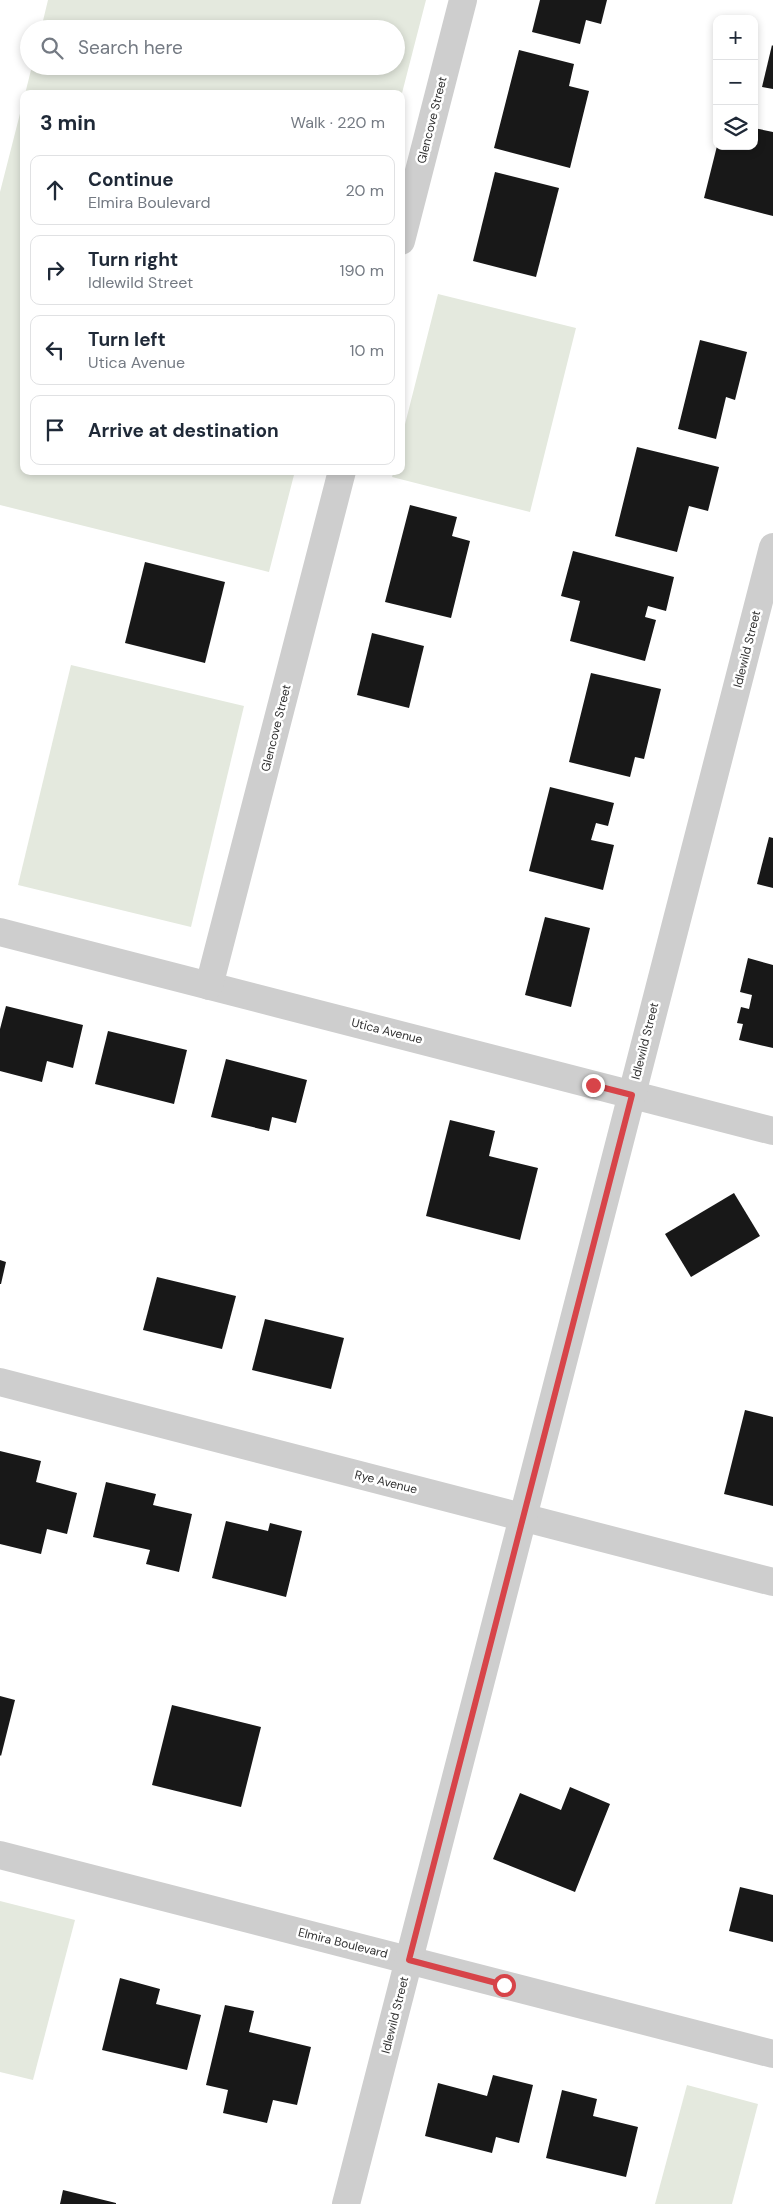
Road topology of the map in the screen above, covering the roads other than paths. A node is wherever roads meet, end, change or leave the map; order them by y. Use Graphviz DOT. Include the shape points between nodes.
graph roads {
  1 [pos="463,0"];
  2 [pos="405,225"];
  3 [pos="341,475"];
  4 [pos="773,547"];
  5 [pos="0,932"];
  6 [pos="209,986"];
  7 [pos="632,1095"];
  8 [pos="773,1131"];
  9 [pos="0,1382"];
  10 [pos="522,1517"];
  11 [pos="773,1582"];
  12 [pos="0,1855"];
  13 [pos="409,1960"];
  14 [pos="773,2054"];
  15 [pos="346,2204"];
  1 -- 2 [label="street, Glencove Street"];
  3 -- 6 [label="street, Glencove Street"];
  4 -- 7 [label="street, Idlewild Street"];
  5 -- 6 [label="street, Utica Avenue"];
  6 -- 7 [label="street, Utica Avenue"];
  7 -- 8 [label="street, Utica Avenue"];
  7 -- 10 [label="street, Idlewild Street"];
  9 -- 10 [label="street, Rye Avenue"];
  10 -- 11 [label="street, Rye Avenue"];
  10 -- 13 [label="street, Idlewild Street"];
  12 -- 13 [label="street, Elmira Boulevard"];
  13 -- 14 [label="street, Elmira Boulevard"];
  13 -- 15 [label="street, Idlewild Street"];
}
